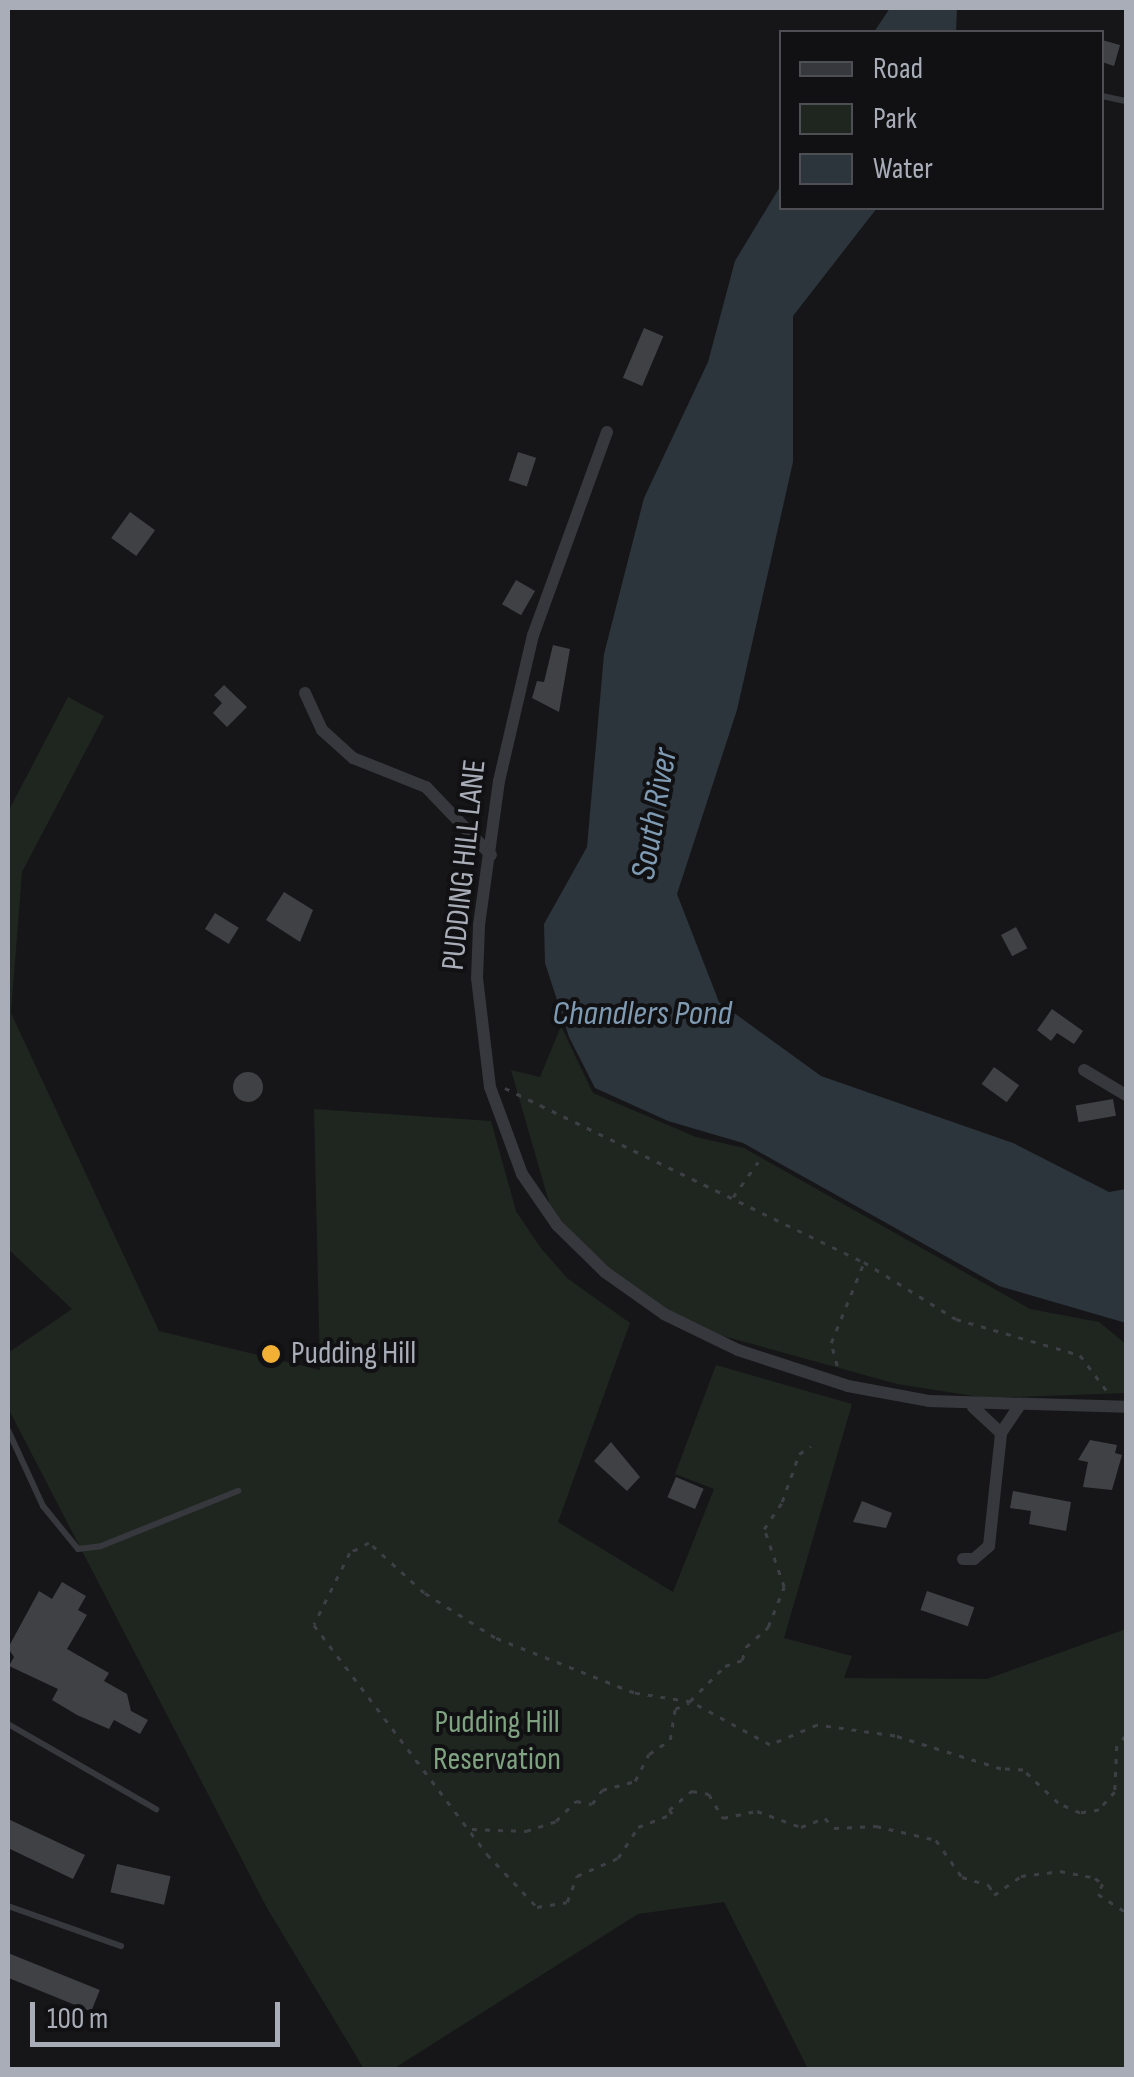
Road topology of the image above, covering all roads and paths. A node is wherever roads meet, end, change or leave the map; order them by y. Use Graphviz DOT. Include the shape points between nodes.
graph roads {
  1 [pos="607,432"];
  2 [pos="305,693"];
  3 [pos="491,855"];
  4 [pos="1084,1070"];
  5 [pos="500,1086"];
  6 [pos="1126,1095"];
  7 [pos="758,1162"];
  8 [pos="732,1198"];
  9 [pos="864,1262"];
  10 [pos="838,1368"];
  11 [pos="1109,1394"];
  12 [pos="1020,1406"];
  13 [pos="973,1407"];
  14 [pos="1126,1407"];
  15 [pos="8,1430"];
  16 [pos="1001,1433"];
  17 [pos="811,1446"];
  18 [pos="238,1491"];
  19 [pos="963,1559"];
  20 [pos="691,1702"];
  21 [pos="8,1724"];
  22 [pos="1126,1736"];
  23 [pos="156,1809"];
  24 [pos="468,1828"];
  25 [pos="8,1906"];
  26 [pos="1126,1912"];
  27 [pos="121,1946"];
  1 -- 3 [label="street, PUDDING HILL LANE" via="533,634 499,781"];
  2 -- 3 [label="street" via="322,730 353,758 426,787"];
  3 -- 13 [label="street, PUDDING HILL LANE" via="477,955 490,1088 522,1174 557,1226 634,1294 716,1341 848,1386"];
  4 -- 6 [label="street"];
  5 -- 8 [label="path"];
  7 -- 8 [label="path"];
  8 -- 9 [label="path"];
  9 -- 10 [label="path" via="832,1343"];
  9 -- 11 [label="path" via="956,1319 1080,1355"];
  12 -- 13 [label="street, PUDDING HILL LANE"];
  12 -- 14 [label="street, PUDDING HILL LANE"];
  12 -- 16 [label="street"];
  13 -- 16 [label="street"];
  15 -- 18 [label="lane" via="43,1506 78,1549 101,1546"];
  16 -- 19 [label="street" via="989,1546"];
  17 -- 20 [label="path" via="799,1454 764,1529 784,1586 768,1627 742,1660 730,1662 690,1695"];
  20 -- 22 [label="path" via="770,1745 818,1726 952,1750 1032,1774 1058,1803 1080,1813 1099,1810 1115,1792 1117,1746"];
  20 -- 24 [label="path" via="675,1709 670,1740 649,1754 635,1781 602,1790 592,1804 576,1801 556,1821 526,1831"];
  20 -- 24 [label="path" via="634,1693 604,1676 545,1661 424,1593 369,1543 350,1552 314,1625"];
  21 -- 23 [label="lane"];
  24 -- 26 [label="path" via="537,1907 568,1902 578,1876 618,1858 638,1827 672,1814 692,1791 709,1794 724,1818 757,1811 801,1827 825,1818 834,1828 876,1826 936,1840 962,1877 989,1886 994,1895 1021,1876 1060,1871 1095,1878 1104,1884 1098,1894"];
  25 -- 27 [label="lane" via="85,1939"];
}
